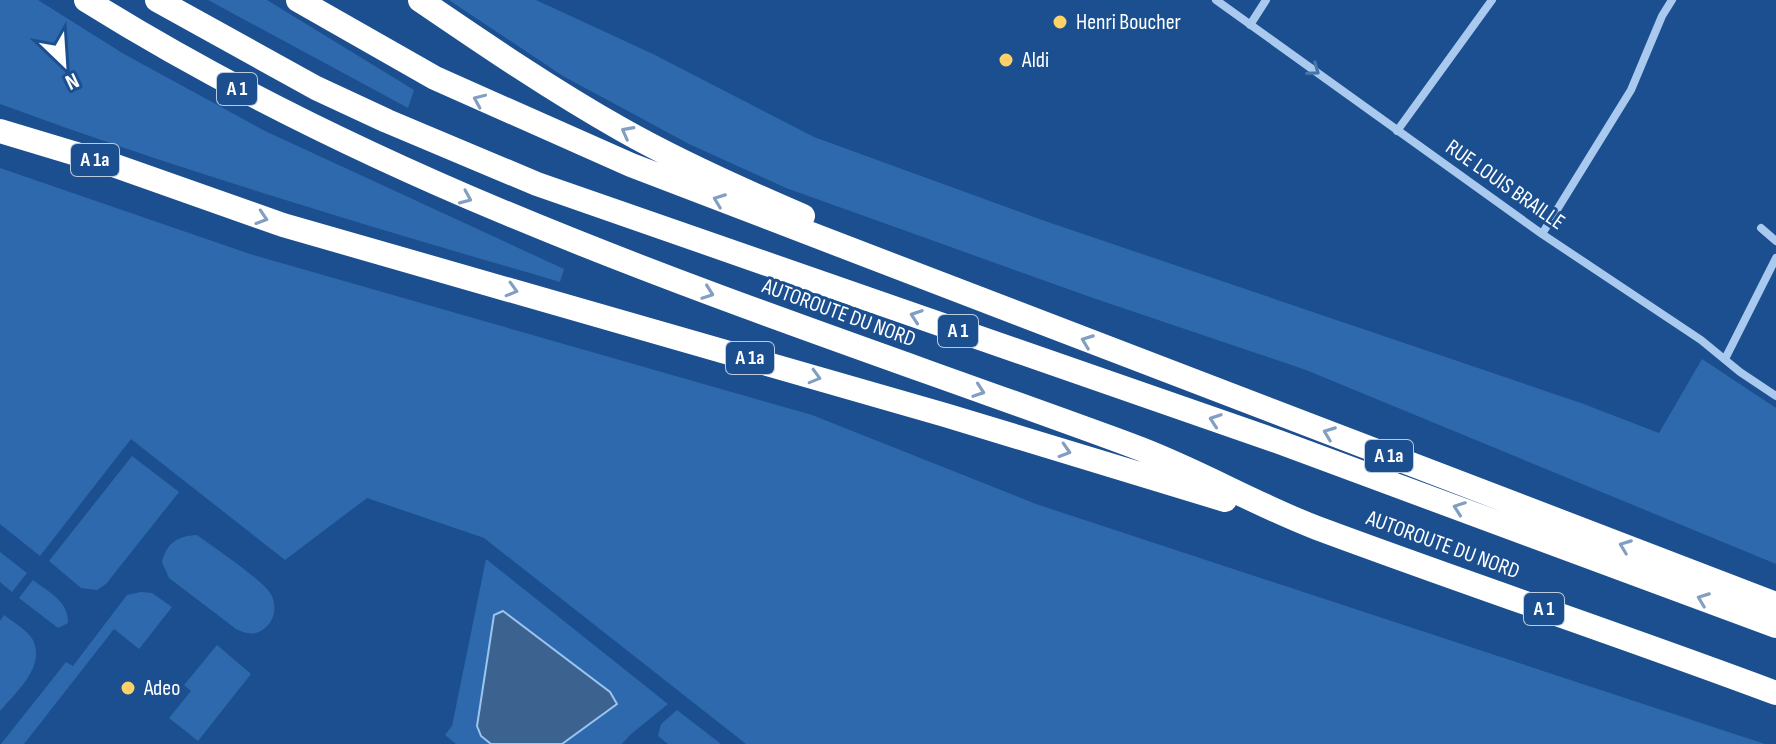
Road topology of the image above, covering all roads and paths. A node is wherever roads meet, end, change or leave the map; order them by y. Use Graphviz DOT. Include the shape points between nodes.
graph roads {
  1 [pos="86,0"];
  2 [pos="157,0"];
  3 [pos="298,0"];
  4 [pos="420,0"];
  5 [pos="1216,0"];
  6 [pos="1266,0"];
  7 [pos="1492,0"];
  8 [pos="1672,0"];
  9 [pos="1250,25"];
  10 [pos="0,131"];
  11 [pos="1397,131"];
  12 [pos="1761,228"];
  13 [pos="1542,234"];
  14 [pos="1776,241"];
  15 [pos="1776,258"];
  16 [pos="1001,308"];
  17 [pos="1725,359"];
  18 [pos="1776,396"];
  19 [pos="1312,526"];
  20 [pos="1776,604"];
  21 [pos="1776,626"];
  22 [pos="1776,693"];
  1 -- 19 [label="highway, AUTOROUTE DU NORD / A 1, one-way" via="276,109 465,197 632,265 1135,447"];
  21 -- 2 [label="highway, AUTOROUTE DU NORD / A 1, one-way" via="1279,442 537,184 316,88"];
  16 -- 3 [label="highway, A 1a, one-way" via="571,140 435,78"];
  16 -- 4 [label="highway, one-way" via="622,130"];
  5 -- 9 [label="street, RUE LOUIS BRAILLE"];
  6 -- 9 [label="street"];
  7 -- 11 [label="street"];
  8 -- 13 [label="street" via="1631,90"];
  9 -- 11 [label="street, RUE LOUIS BRAILLE, one-way"];
  10 -- 19 [label="highway, A 1a, one-way" via="283,225"];
  11 -- 13 [label="street, RUE LOUIS BRAILLE"];
  12 -- 14 [label="street"];
  13 -- 17 [label="street, RUE LOUIS BRAILLE"];
  15 -- 17 [label="street"];
  20 -- 16 [label="highway, A 1a, one-way"];
  17 -- 18 [label="street, RUE LOUIS BRAILLE"];
  19 -- 22 [label="highway, AUTOROUTE DU NORD / A 1"];
}
